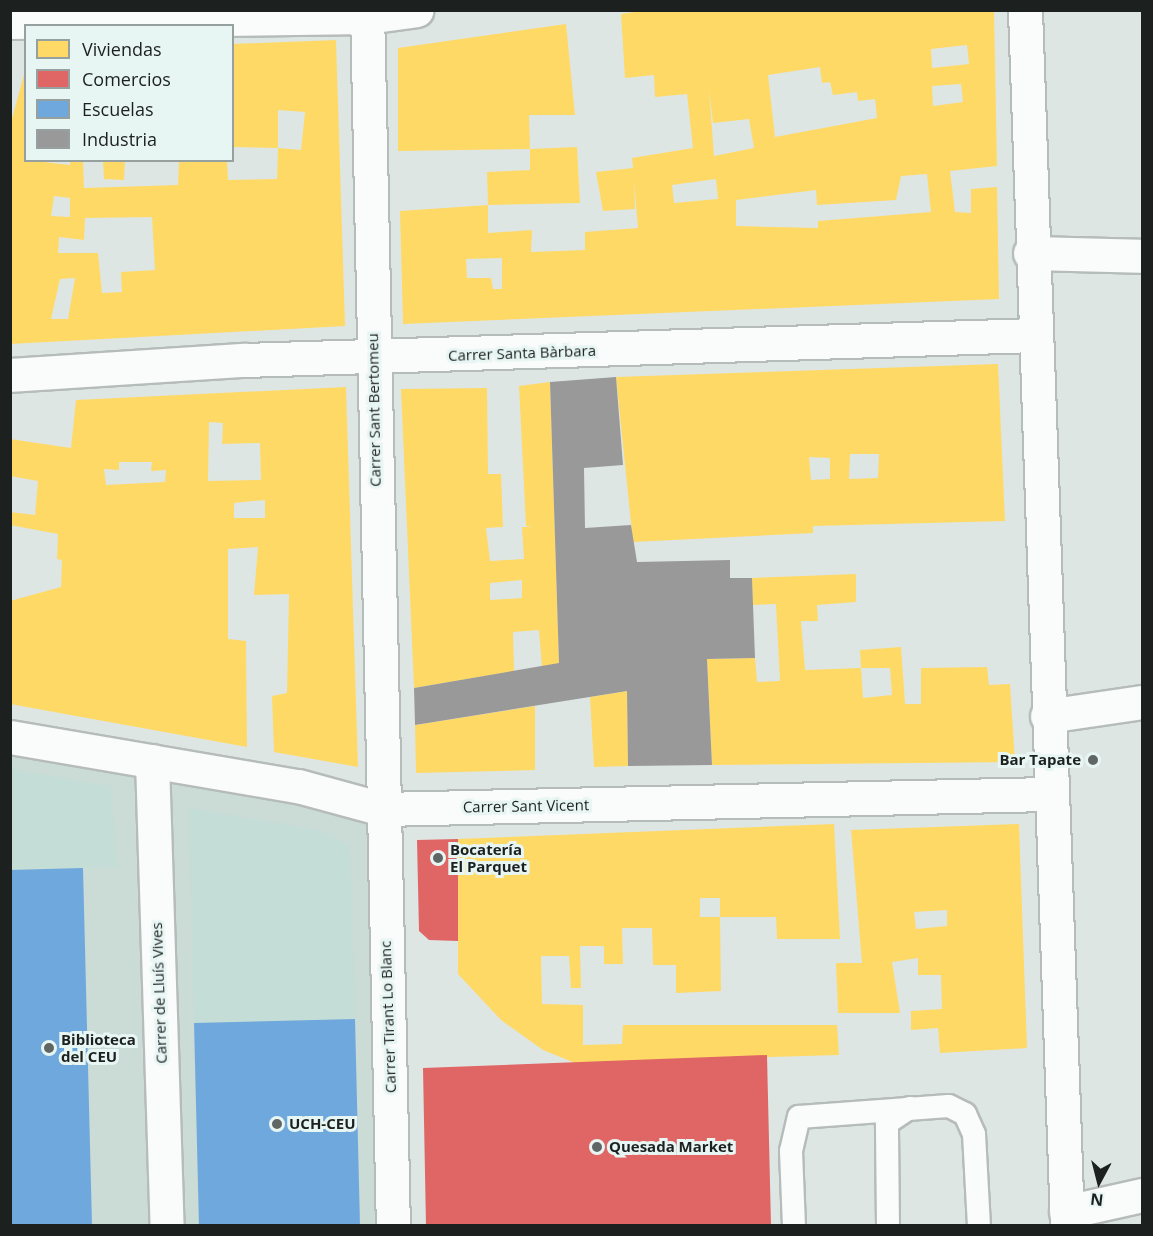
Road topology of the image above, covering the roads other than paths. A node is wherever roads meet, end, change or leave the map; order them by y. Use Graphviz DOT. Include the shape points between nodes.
graph roads {
  1 [pos="417,10"];
  2 [pos="1025,10"];
  3 [pos="367,14"];
  4 [pos="10,22"];
  5 [pos="1030,253"];
  6 [pos="1143,256"];
  7 [pos="1034,335"];
  8 [pos="372,358"];
  9 [pos="10,375"];
  10 [pos="1143,702"];
  11 [pos="1047,716"];
  12 [pos="10,737"];
  13 [pos="152,762"];
  14 [pos="1049,794"];
  15 [pos="382,809"];
  16 [pos="909,1108"];
  17 [pos="1143,1195"];
  18 [pos="1066,1219"];
  19 [pos="167,1226"];
  20 [pos="393,1226"];
  21 [pos="794,1226"];
  22 [pos="888,1226"];
  23 [pos="979,1226"];
  1 -- 3 [label="street"];
  2 -- 5 [label="street"];
  3 -- 4 [label="street"];
  3 -- 8 [label="street, Carrer Sant Bertomeu"];
  5 -- 6 [label="street"];
  5 -- 7 [label="street"];
  7 -- 8 [label="street, Carrer Santa Bàrbara"];
  7 -- 11 [label="street"];
  8 -- 9 [label="street, Carrer Santa Bàrbara" via="244,360"];
  8 -- 15 [label="street, Carrer Sant Bertomeu"];
  10 -- 11 [label="street"];
  11 -- 14 [label="street"];
  12 -- 13 [label="street, Carrer Sant Vicent"];
  13 -- 15 [label="street, Carrer Sant Vicent" via="298,786"];
  13 -- 19 [label="street, Carrer de Lluís Vives"];
  14 -- 15 [label="street, Carrer Sant Vicent"];
  14 -- 18 [label="street"];
  15 -- 20 [label="street, Carrer Tirant Lo Blanc"];
  16 -- 21 [label="lane" via="799,1117 791,1151"];
  16 -- 22 [label="lane" via="887,1123"];
  16 -- 23 [label="lane" via="949,1106 970,1121"];
  17 -- 18 [label="street"];
}
